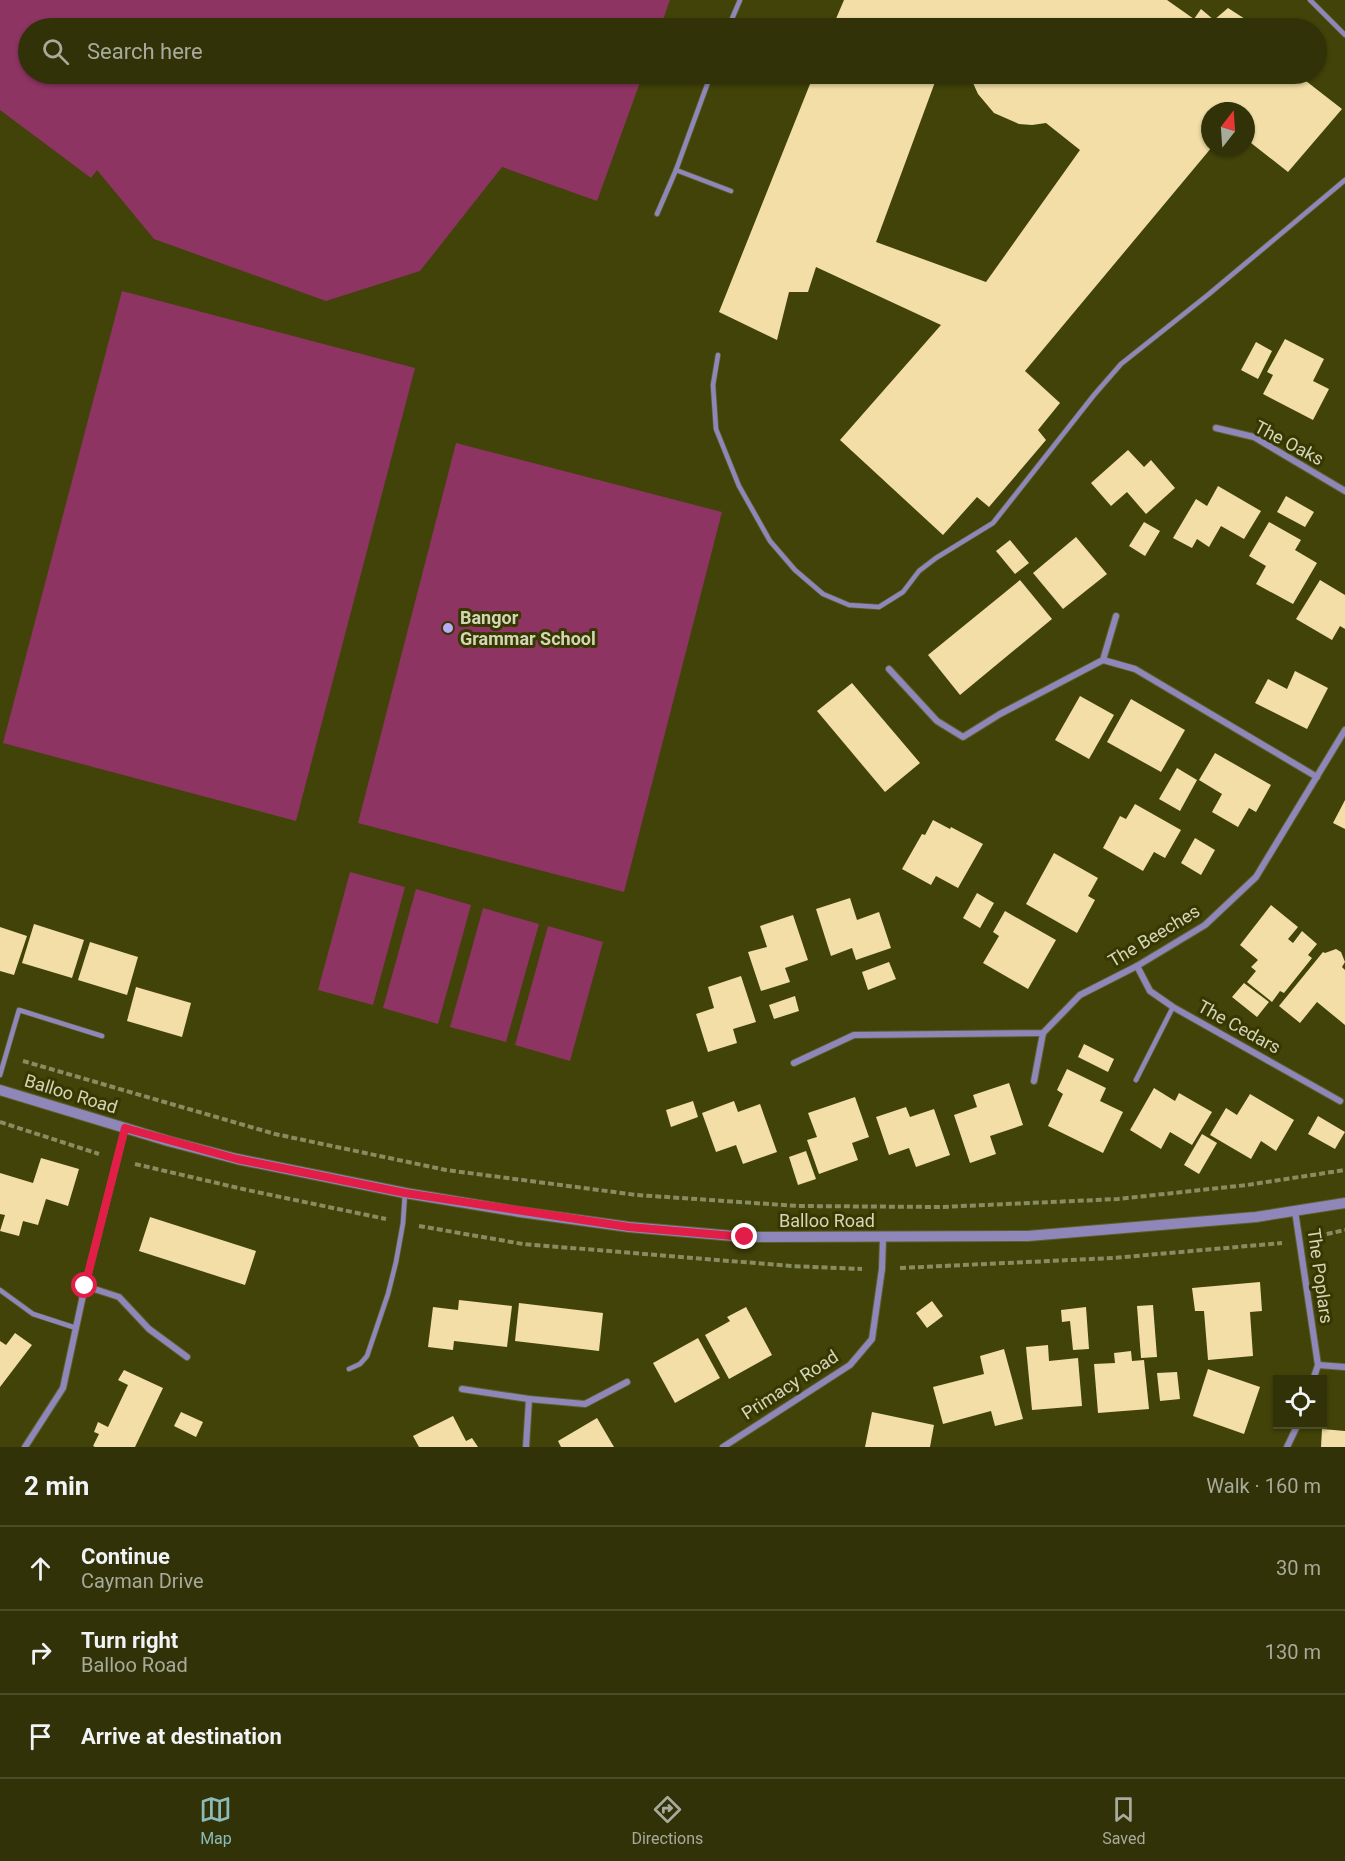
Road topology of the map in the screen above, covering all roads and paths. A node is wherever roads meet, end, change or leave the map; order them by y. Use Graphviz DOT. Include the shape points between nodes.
graph roads {
  1 [pos="740,0"];
  2 [pos="1310,0"];
  3 [pos="732,18"];
  4 [pos="1345,35"];
  5 [pos="707,84"];
  6 [pos="676,170"];
  7 [pos="1345,180"];
  8 [pos="731,191"];
  9 [pos="657,213"];
  10 [pos="718,355"];
  11 [pos="1216,428"];
  12 [pos="1345,491"];
  13 [pos="1116,616"];
  14 [pos="1103,660"];
  15 [pos="889,669"];
  16 [pos="1345,730"];
  17 [pos="1317,777"];
  18 [pos="1137,966"];
  19 [pos="1173,1007"];
  20 [pos="1043,1034"];
  21 [pos="102,1036"];
  22 [pos="6,1056"];
  23 [pos="794,1063"];
  24 [pos="0,1075"];
  25 [pos="1136,1080"];
  26 [pos="1034,1081"];
  27 [pos="0,1090"];
  28 [pos="1340,1101"];
  29 [pos="125,1128"];
  30 [pos="1345,1170"];
  31 [pos="405,1193"];
  32 [pos="1345,1203"];
  33 [pos="1295,1211"];
  34 [pos="1345,1230"];
  35 [pos="884,1238"];
  36 [pos="1299,1241"];
  37 [pos="85,1286"];
  38 [pos="0,1290"];
  39 [pos="76,1328"];
  40 [pos="187,1357"];
  41 [pos="1317,1365"];
  42 [pos="1345,1367"];
  43 [pos="349,1369"];
  44 [pos="1314,1375"];
  45 [pos="627,1382"];
  46 [pos="462,1389"];
  47 [pos="529,1399"];
  48 [pos="1296,1429"];
  49 [pos="25,1447"];
  50 [pos="526,1447"];
  51 [pos="723,1447"];
  52 [pos="1287,1447"];
  1 -- 3 [label="lane"];
  2 -- 4 [label="lane"];
  5 -- 6 [label="lane"];
  6 -- 8 [label="lane"];
  6 -- 9 [label="lane"];
  7 -- 10 [label="lane" via="1121,364 993,523 919,571 903,591 879,607 849,605 823,594 770,541 739,486 716,429 713,385"];
  11 -- 12 [label="street, The Oaks" via="1254,437"];
  13 -- 14 [label="street"];
  14 -- 15 [label="street" via="963,736 937,721"];
  14 -- 17 [label="street" via="1134,669"];
  16 -- 17 [label="street, The Beeches"];
  17 -- 18 [label="street, The Beeches" via="1256,877 1205,925"];
  18 -- 19 [label="street, The Cedars" via="1150,991"];
  18 -- 20 [label="street, The Beeches" via="1080,995"];
  19 -- 25 [label="lane"];
  19 -- 28 [label="street, The Cedars"];
  20 -- 23 [label="street" via="854,1035"];
  20 -- 26 [label="street"];
  21 -- 22 [label="lane" via="19,1010"];
  22 -- 24 [label="lane"];
  22 -- 30 [label="path" via="275,1134 446,1170 637,1194 798,1206 941,1207 1118,1199"];
  27 -- 29 [label="street, Balloo Road"];
  29 -- 31 [label="street, Balloo Road" via="237,1159"];
  29 -- 37 [label="street"];
  31 -- 35 [label="street, Balloo Road" via="629,1227 745,1237"];
  31 -- 43 [label="lane" via="403,1223 388,1294 367,1356"];
  32 -- 33 [label="street, Balloo Road"];
  33 -- 35 [label="street, Balloo Road" via="1028,1236"];
  33 -- 36 [label="street, The Poplars"];
  34 -- 36 [label="path"];
  35 -- 51 [label="street, Primacy Road" via="872,1339 850,1365"];
  36 -- 41 [label="street, The Poplars"];
  37 -- 39 [label="street"];
  37 -- 40 [label="street" via="119,1297 149,1329"];
  38 -- 39 [label="lane" via="33,1314"];
  39 -- 49 [label="street" via="63,1388"];
  41 -- 42 [label="street"];
  41 -- 44 [label="street, The Poplars"];
  45 -- 47 [label="street" via="585,1404"];
  46 -- 47 [label="street"];
  47 -- 50 [label="street"];
  48 -- 52 [label="street"];
}
